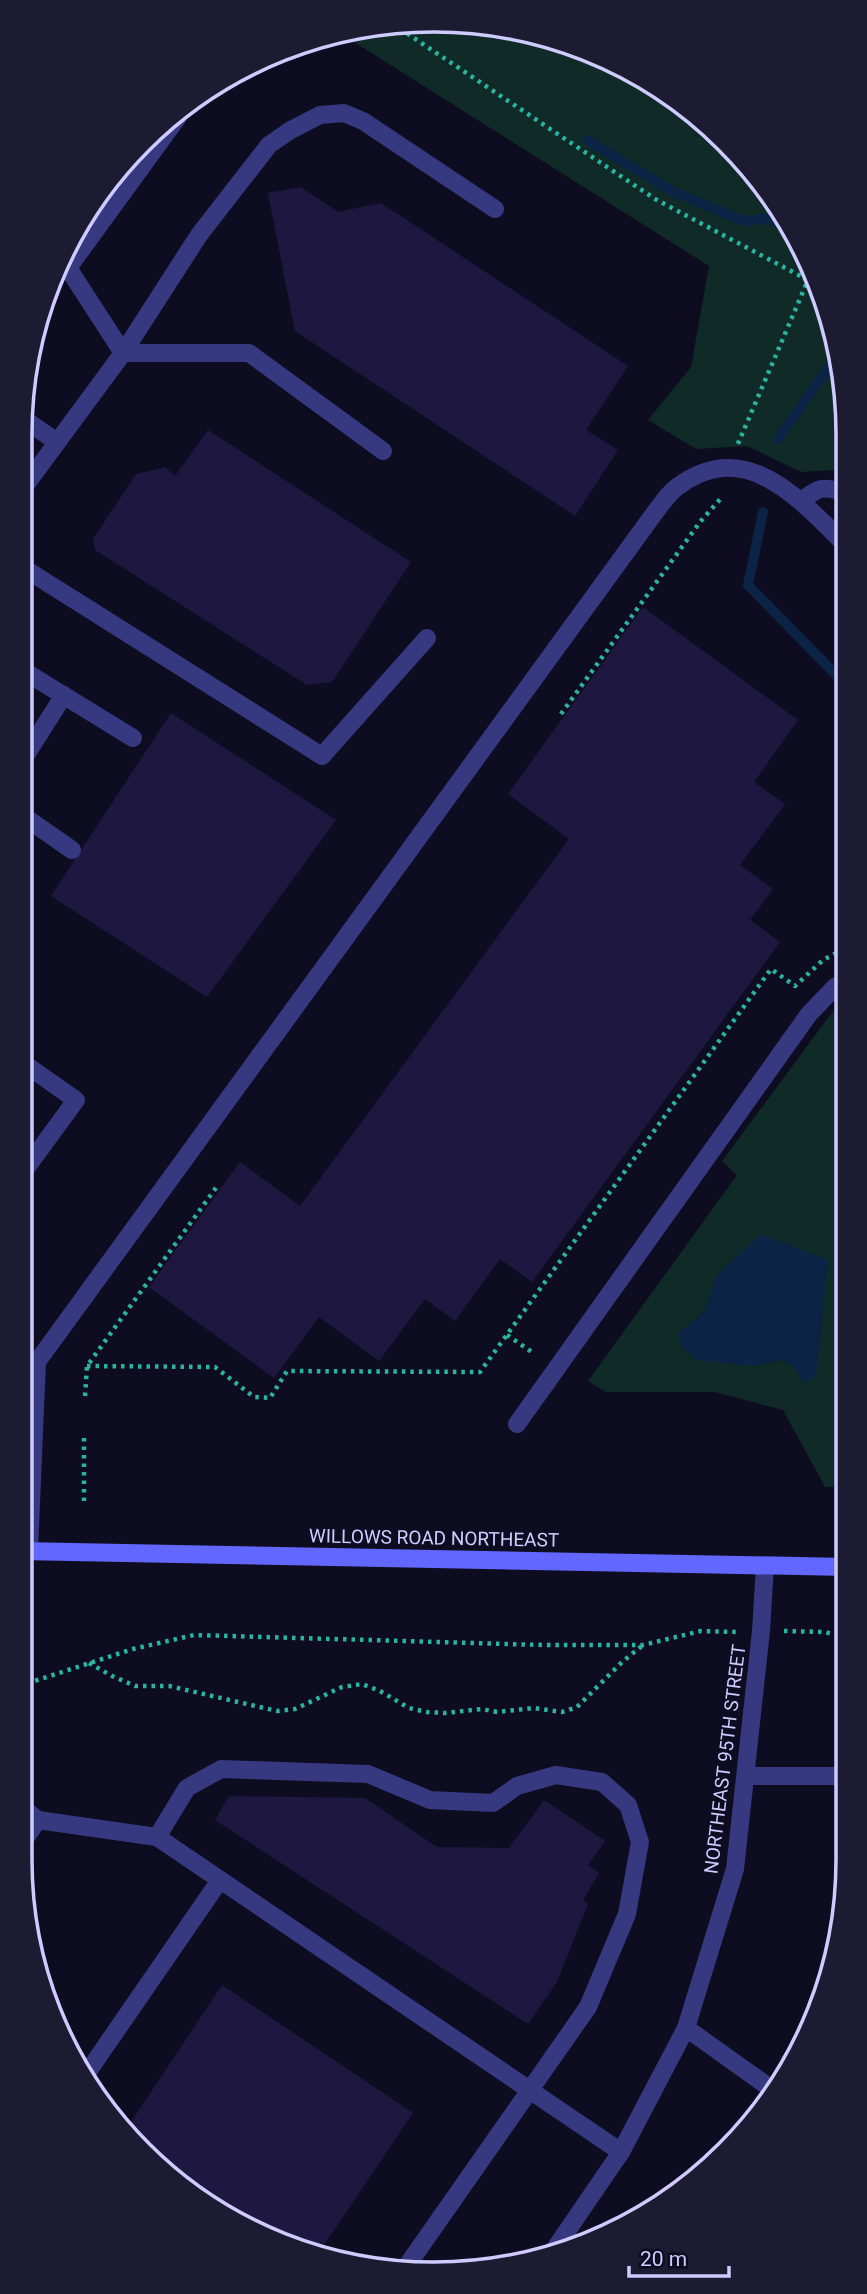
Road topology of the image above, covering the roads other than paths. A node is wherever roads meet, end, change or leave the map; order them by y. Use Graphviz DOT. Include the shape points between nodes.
graph roads {
  1 [pos="166,133"];
  2 [pos="495,209"];
  3 [pos="71,259"];
  4 [pos="66,270"];
  5 [pos="122,353"];
  6 [pos="32,425"];
  7 [pos="57,442"];
  8 [pos="383,451"];
  9 [pos="32,476"];
  10 [pos="836,490"];
  11 [pos="801,501"];
  12 [pos="836,535"];
  13 [pos="32,573"];
  14 [pos="427,638"];
  15 [pos="32,675"];
  16 [pos="64,695"];
  17 [pos="133,738"];
  18 [pos="32,745"];
  19 [pos="32,822"];
  20 [pos="72,850"];
  21 [pos="836,986"];
  22 [pos="32,1069"];
  23 [pos="32,1160"];
  24 [pos="517,1424"];
  25 [pos="32,1435"];
  26 [pos="32,1551"];
  27 [pos="765,1566"];
  28 [pos="836,1567"];
  29 [pos="746,1776"];
  30 [pos="836,1776"];
  31 [pos="32,1815"];
  32 [pos="38,1820"];
  33 [pos="32,1829"];
  34 [pos="156,1837"];
  35 [pos="220,1880"];
  36 [pos="686,2028"];
  37 [pos="90,2069"];
  38 [pos="766,2086"];
  39 [pos="530,2091"];
  40 [pos="621,2152"];
  41 [pos="559,2242"];
  42 [pos="410,2262"];
  1 -- 3 [label="street"];
  2 -- 5 [label="street" via="363,121 344,113 320,115 269,145 199,235"];
  4 -- 5 [label="street"];
  5 -- 7 [label="street"];
  5 -- 8 [label="street" via="249,353"];
  6 -- 7 [label="street"];
  7 -- 9 [label="street"];
  10 -- 11 [label="street" via="817,488"];
  11 -- 12 [label="street"];
  11 -- 25 [label="street" via="764,475 729,466 701,472 676,488 656,511 37,1362"];
  13 -- 14 [label="street" via="322,756"];
  15 -- 16 [label="street"];
  16 -- 17 [label="street"];
  16 -- 18 [label="street"];
  19 -- 20 [label="street"];
  21 -- 24 [label="street" via="809,1014"];
  22 -- 23 [label="street" via="76,1100"];
  26 -- 27 [label="main road, WILLOWS ROAD NORTHEAST"];
  27 -- 28 [label="main road, WILLOWS ROAD NORTHEAST"];
  27 -- 29 [label="street, NORTHEAST 95TH STREET"];
  29 -- 30 [label="street"];
  29 -- 36 [label="street, NORTHEAST 95TH STREET" via="735,1868"];
  31 -- 32 [label="street"];
  32 -- 33 [label="street"];
  32 -- 34 [label="street"];
  34 -- 35 [label="street"];
  34 -- 39 [label="street" via="187,1788 221,1769 368,1774 430,1800 493,1803 517,1786 556,1774 602,1782 628,1805 640,1842 627,1914 589,2007"];
  35 -- 37 [label="street"];
  35 -- 39 [label="street"];
  36 -- 38 [label="street"];
  36 -- 40 [label="street, NORTHEAST 95TH STREET"];
  39 -- 40 [label="street"];
  39 -- 42 [label="street"];
  40 -- 41 [label="street, NORTHEAST 95TH STREET"];
}
